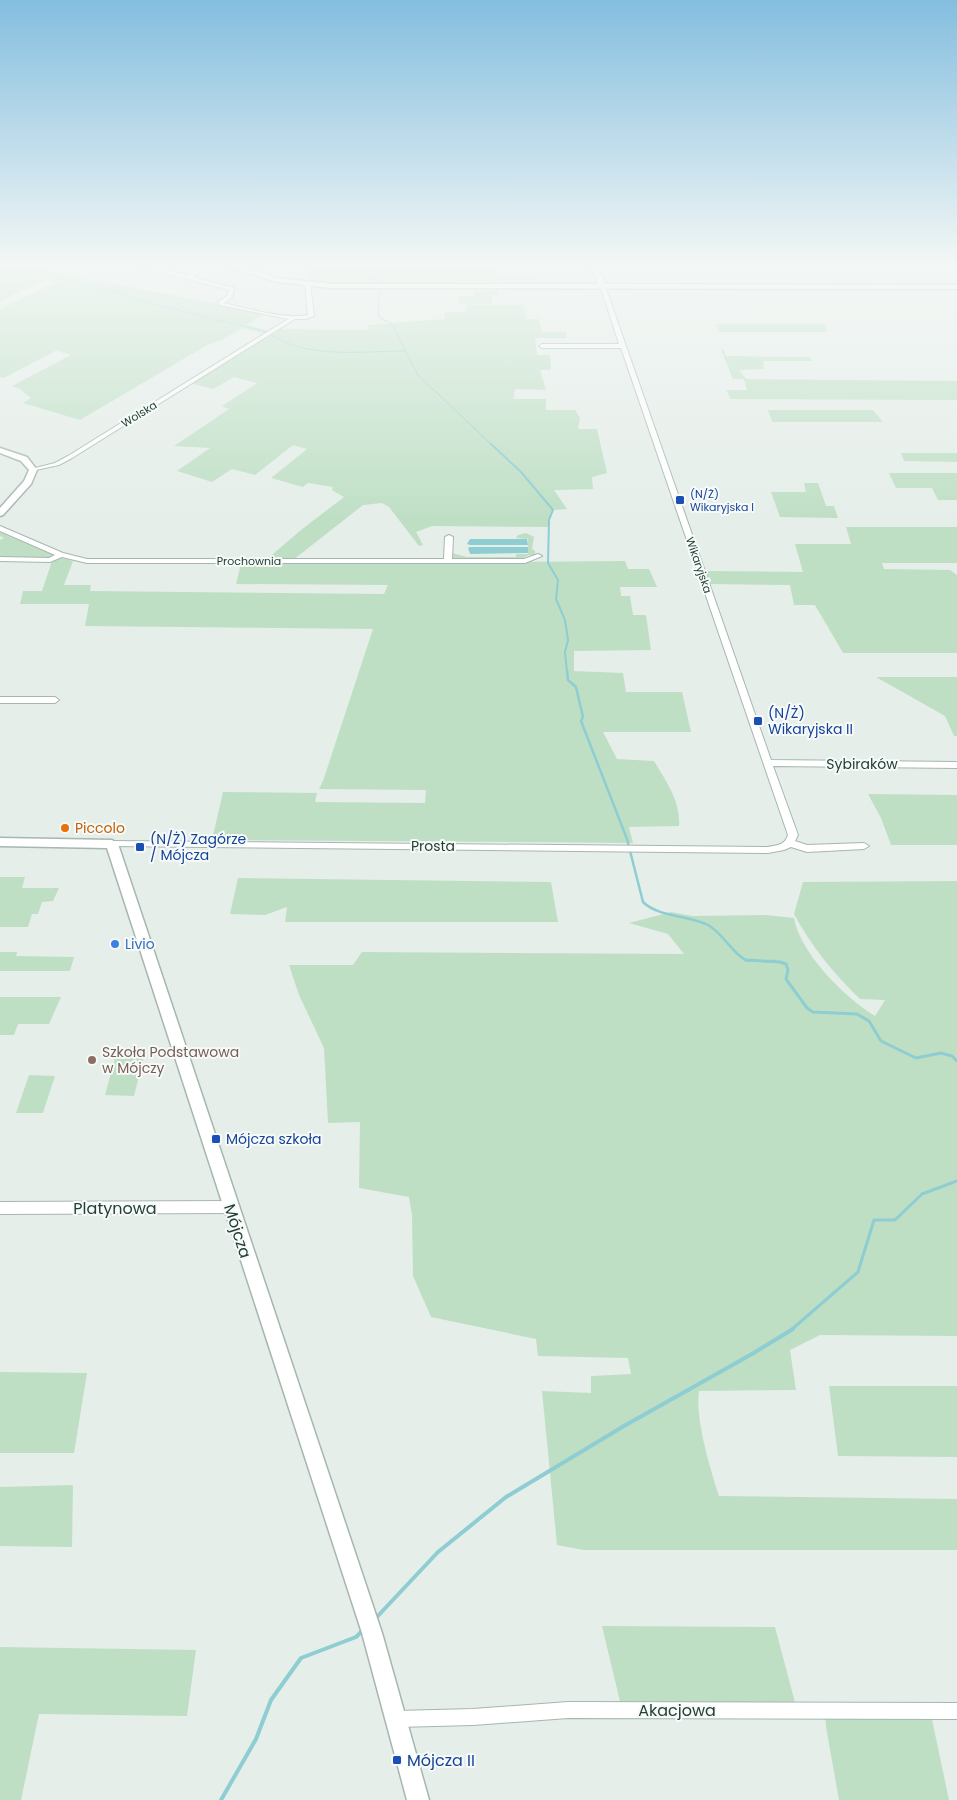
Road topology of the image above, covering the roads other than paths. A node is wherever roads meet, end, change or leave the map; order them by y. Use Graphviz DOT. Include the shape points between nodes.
graph roads {
  1 [pos="243,350"];
  2 [pos="624,350"];
  3 [pos="0,450"];
  4 [pos="33,470"];
  5 [pos="0,513"];
  6 [pos="0,528"];
  7 [pos="449,536"];
  8 [pos="61,555"];
  9 [pos="538,556"];
  10 [pos="0,559"];
  11 [pos="448,561"];
  12 [pos="0,700"];
  13 [pos="55,700"];
  14 [pos="768,763"];
  15 [pos="957,765"];
  16 [pos="0,842"];
  17 [pos="790,843"];
  18 [pos="112,844"];
  19 [pos="864,846"];
  20 [pos="230,1207"];
  21 [pos="0,1208"];
  22 [pos="957,1710"];
  23 [pos="397,1718"];
  24 [pos="418,1800"];
  1 -- 4 [label="street, Wolska" via="70,457"];
  2 -- 14 [label="street, Wikaryjska"];
  3 -- 4 [label="street" via="25,460"];
  4 -- 5 [label="street" via="28,482"];
  6 -- 8 [label="street, Prochownia"];
  7 -- 11 [label="street"];
  8 -- 10 [label="street, Prochownia" via="50,560"];
  8 -- 11 [label="street, Prochownia" via="78,560 110,561"];
  9 -- 11 [label="street, Prochownia" via="525,560"];
  12 -- 13 [label="street"];
  14 -- 15 [label="street, Sybiraków"];
  14 -- 17 [label="street, Wikaryjska" via="792,832"];
  16 -- 18 [label="street, Prosta"];
  17 -- 18 [label="street, Prosta" via="768,850"];
  17 -- 19 [label="street, Prosta" via="807,849"];
  18 -- 20 [label="street, Mójcza"];
  20 -- 21 [label="street, Platynowa"];
  20 -- 23 [label="street, Mójcza"];
  22 -- 23 [label="street, Akacjowa" via="568,1710 473,1717"];
  23 -- 24 [label="street, Mójcza"];
}
